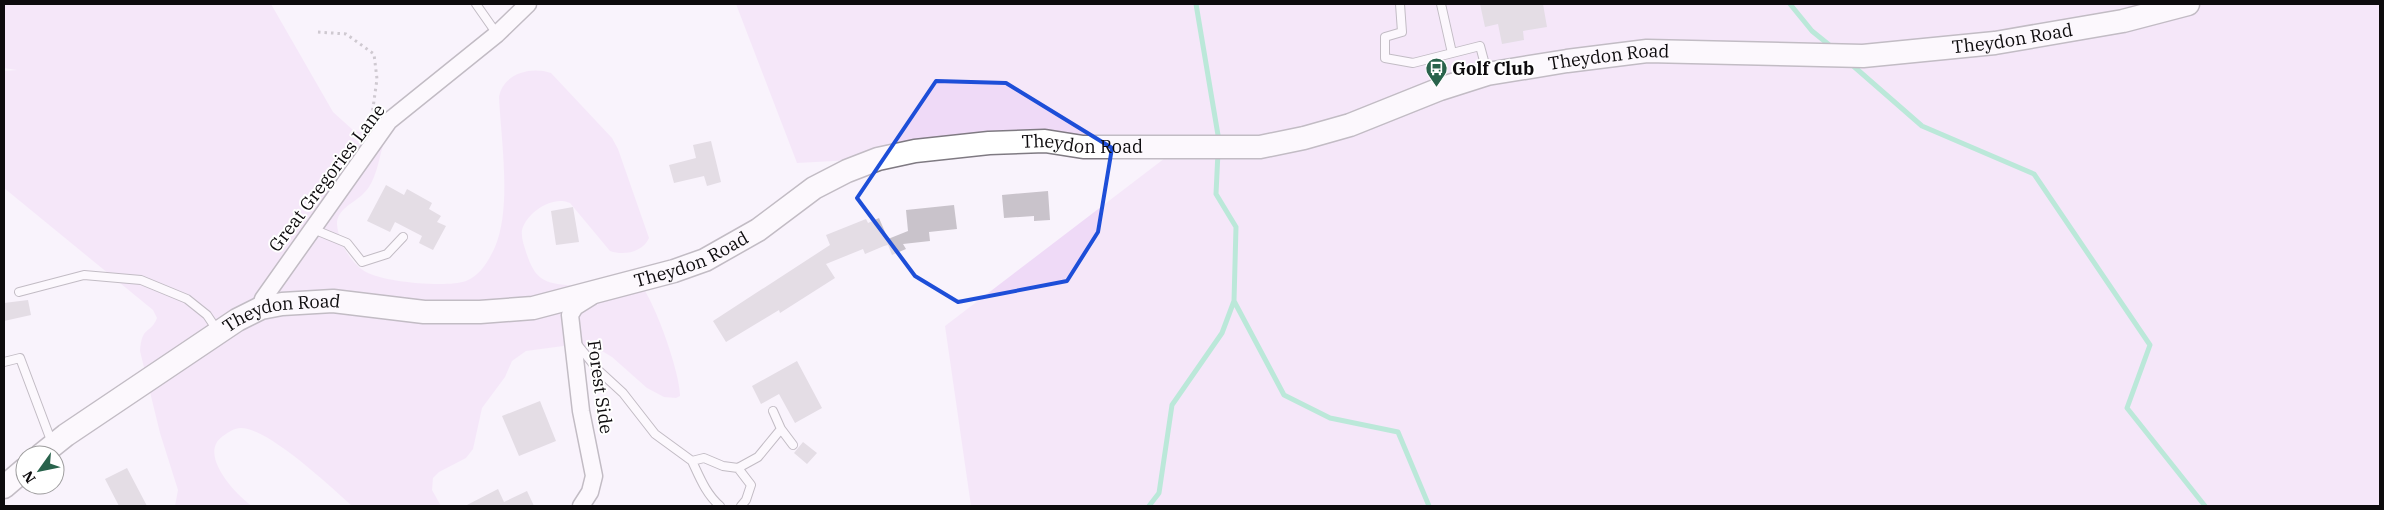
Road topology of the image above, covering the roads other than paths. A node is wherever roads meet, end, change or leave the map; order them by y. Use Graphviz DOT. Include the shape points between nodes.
graph roads {
  1 [pos="476,4"];
  2 [pos="528,4"];
  3 [pos="1400,4"];
  4 [pos="1442,4"];
  5 [pos="2188,4"];
  6 [pos="497,34"];
  7 [pos="1452,53"];
  8 [pos="1487,74"];
  9 [pos="312,229"];
  10 [pos="403,237"];
  11 [pos="605,288"];
  12 [pos="19,292"];
  13 [pos="261,308"];
  14 [pos="218,332"];
  15 [pos="573,340"];
  16 [pos="4,362"];
  17 [pos="772,411"];
  18 [pos="781,429"];
  19 [pos="46,445"];
  20 [pos="54,445"];
  21 [pos="793,445"];
  22 [pos="692,461"];
  23 [pos="738,468"];
  24 [pos="15,477"];
  25 [pos="4,487"];
  26 [pos="581,506"];
  27 [pos="720,506"];
  28 [pos="741,506"];
  1 -- 6 [label="lane"];
  2 -- 6 [label="street, Great Gregories Lane"];
  3 -- 7 [label="lane" via="1402,32 1384,37 1385,58 1413,63"];
  4 -- 7 [label="lane"];
  5 -- 8 [label="street, Theydon Road" via="2123,21 1996,43 1863,56 1647,51"];
  6 -- 9 [label="street, Great Gregories Lane" via="389,120"];
  7 -- 8 [label="lane" via="1480,46"];
  8 -- 11 [label="street, Theydon Road" via="1350,125 1260,147 1083,147 1045,141 924,150 878,159 814,188 758,230 705,260"];
  9 -- 10 [label="lane" via="347,243 362,262 387,254"];
  9 -- 13 [label="street, Great Gregories Lane" via="263,299"];
  11 -- 13 [label="street, Theydon Road" via="533,308 480,312 424,312 333,300"];
  11 -- 15 [label="street, Forest Side" via="575,307 570,315"];
  12 -- 14 [label="lane" via="84,275 141,280 187,300 207,315"];
  13 -- 14 [label="street, Theydon Road"];
  14 -- 20 [label="street, Theydon Road"];
  15 -- 22 [label="lane" via="623,393 655,434"];
  15 -- 26 [label="street, Forest Side" via="581,411 594,476 590,492"];
  16 -- 19 [label="lane" via="20,358"];
  17 -- 18 [label="lane"];
  18 -- 21 [label="lane"];
  18 -- 23 [label="lane" via="758,457"];
  22 -- 23 [label="lane" via="704,458"];
  22 -- 27 [label="lane" via="704,488"];
  23 -- 28 [label="lane" via="751,485"];
  24 -- 25 [label="street"];
}
